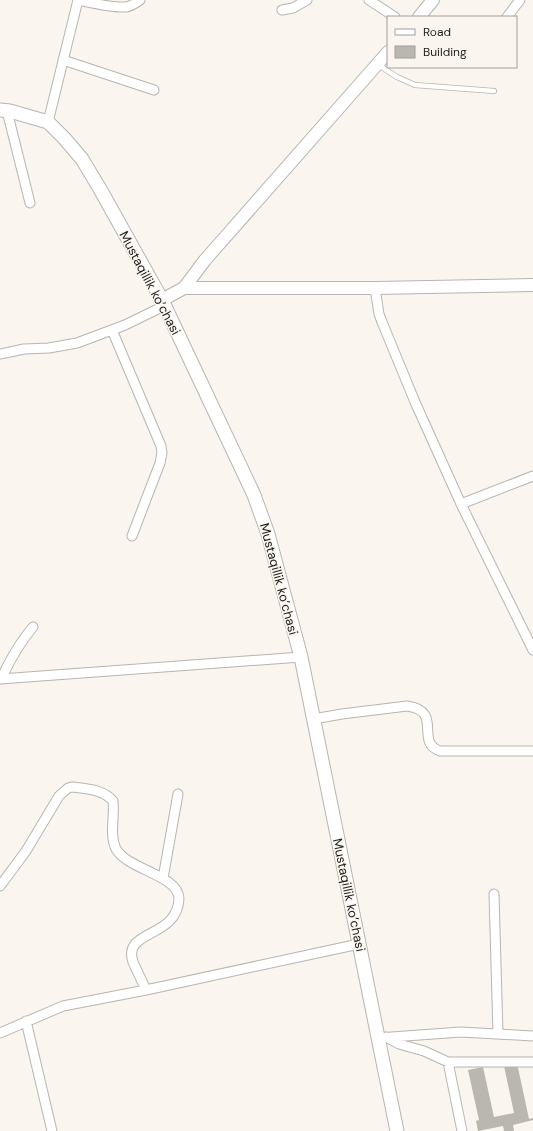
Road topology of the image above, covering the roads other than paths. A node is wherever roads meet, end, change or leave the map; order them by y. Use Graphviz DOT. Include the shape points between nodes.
graph roads {
  1 [pos="78,0"];
  2 [pos="140,0"];
  3 [pos="307,0"];
  4 [pos="369,0"];
  5 [pos="433,0"];
  6 [pos="520,0"];
  7 [pos="282,10"];
  8 [pos="393,16"];
  9 [pos="420,16"];
  10 [pos="508,16"];
  11 [pos="387,53"];
  12 [pos="63,60"];
  13 [pos="377,64"];
  14 [pos="154,90"];
  15 [pos="494,91"];
  16 [pos="4,110"];
  17 [pos="48,122"];
  18 [pos="30,202"];
  19 [pos="533,285"];
  20 [pos="184,288"];
  21 [pos="375,288"];
  22 [pos="163,303"];
  23 [pos="112,330"];
  24 [pos="0,354"];
  25 [pos="533,476"];
  26 [pos="461,504"];
  27 [pos="132,536"];
  28 [pos="33,627"];
  29 [pos="533,650"];
  30 [pos="301,657"];
  31 [pos="1,679"];
  32 [pos="313,719"];
  33 [pos="533,750"];
  34 [pos="178,794"];
  35 [pos="162,878"];
  36 [pos="0,886"];
  37 [pos="494,894"];
  38 [pos="359,944"];
  39 [pos="146,990"];
  40 [pos="26,1022"];
  41 [pos="0,1033"];
  42 [pos="498,1034"];
  43 [pos="533,1036"];
  44 [pos="382,1037"];
  45 [pos="448,1062"];
  46 [pos="533,1062"];
  47 [pos="52,1131"];
  48 [pos="397,1131"];
  49 [pos="462,1131"];
  1 -- 2 [label="street" via="126,7"];
  1 -- 12 [label="street"];
  3 -- 7 [label="street" via="293,8"];
  4 -- 8 [label="street"];
  5 -- 9 [label="street"];
  6 -- 10 [label="street"];
  11 -- 13 [label="street"];
  12 -- 14 [label="street"];
  12 -- 17 [label="street"];
  13 -- 15 [label="lane" via="415,85"];
  13 -- 20 [label="street" via="205,260"];
  16 -- 17 [label="main road, Mustaqillik ko’chasi"];
  16 -- 18 [label="street"];
  17 -- 22 [label="main road, Mustaqillik ko’chasi" via="82,159"];
  19 -- 21 [label="street"];
  20 -- 21 [label="street"];
  20 -- 22 [label="street"];
  21 -- 26 [label="street" via="382,322"];
  22 -- 23 [label="street"];
  22 -- 30 [label="main road, Mustaqillik ko’chasi" via="254,495 268,534"];
  23 -- 24 [label="street" via="77,343"];
  23 -- 27 [label="street" via="154,427 162,453"];
  25 -- 26 [label="street"];
  26 -- 29 [label="street"];
  28 -- 31 [label="street" via="12,656"];
  30 -- 31 [label="street"];
  30 -- 32 [label="main road, Mustaqillik ko’chasi"];
  32 -- 33 [label="street" via="407,706 416,707 427,717 430,742 440,751"];
  32 -- 38 [label="main road, Mustaqillik ko’chasi"];
  34 -- 35 [label="street"];
  35 -- 36 [label="street" via="135,866 124,859 118,851 114,844 112,801 109,796 102,792 72,787 59,796 26,851"];
  35 -- 39 [label="street" via="173,886 179,900 171,921 135,943 132,949 133,962"];
  37 -- 42 [label="street"];
  38 -- 39 [label="street"];
  38 -- 44 [label="main road, Mustaqillik ko’chasi"];
  39 -- 40 [label="street" via="63,1006"];
  40 -- 41 [label="street"];
  40 -- 47 [label="street"];
  42 -- 43 [label="street"];
  42 -- 44 [label="street" via="462,1032"];
  44 -- 45 [label="street"];
  44 -- 48 [label="main road, Mustaqillik ko’chasi"];
  45 -- 46 [label="street"];
  45 -- 49 [label="street"];
}
